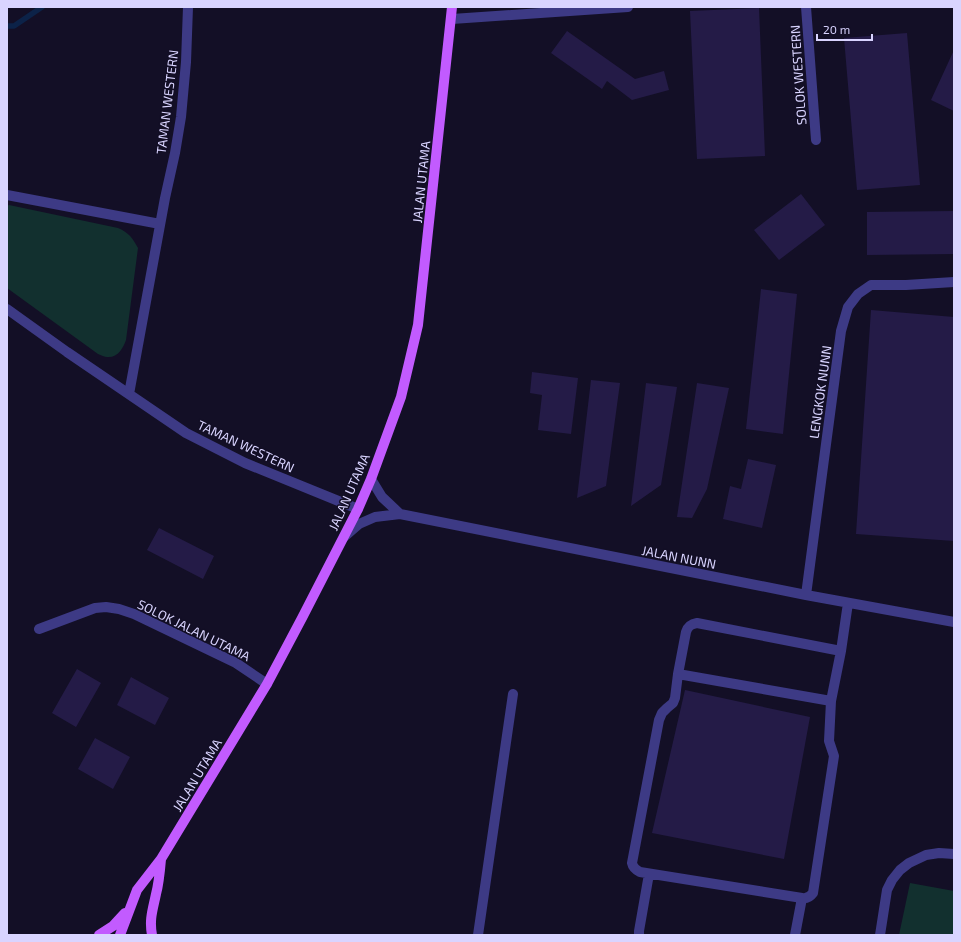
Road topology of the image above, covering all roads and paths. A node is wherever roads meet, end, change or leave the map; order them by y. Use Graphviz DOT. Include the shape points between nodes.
graph roads {
  1 [pos="188,7"];
  2 [pos="452,7"];
  3 [pos="628,7"];
  4 [pos="806,7"];
  5 [pos="452,19"];
  6 [pos="816,140"];
  7 [pos="7,195"];
  8 [pos="160,224"];
  9 [pos="954,282"];
  10 [pos="7,309"];
  11 [pos="129,394"];
  12 [pos="371,479"];
  13 [pos="358,509"];
  14 [pos="400,514"];
  15 [pos="344,538"];
  16 [pos="806,595"];
  17 [pos="848,603"];
  18 [pos="954,622"];
  19 [pos="38,629"];
  20 [pos="841,651"];
  21 [pos="678,674"];
  22 [pos="267,684"];
  23 [pos="513,694"];
  24 [pos="831,701"];
  25 [pos="954,854"];
  26 [pos="161,859"];
  27 [pos="649,874"];
  28 [pos="802,898"];
  29 [pos="128,911"];
  30 [pos="99,935"];
  31 [pos="120,935"];
  32 [pos="152,935"];
  33 [pos="478,935"];
  34 [pos="639,935"];
  35 [pos="795,935"];
  36 [pos="880,935"];
  1 -- 8 [label="street, TAMAN WESTERN" via="181,117"];
  2 -- 5 [label="main road, JALAN UTAMA"];
  3 -- 5 [label="street"];
  4 -- 6 [label="street, SOLOK WESTERN"];
  5 -- 12 [label="main road, JALAN UTAMA" via="418,325 401,397"];
  7 -- 8 [label="street"];
  8 -- 11 [label="street, TAMAN WESTERN"];
  9 -- 16 [label="street, LENGKOK NUNN" via="871,285 858,294 848,307 841,331"];
  10 -- 11 [label="street, TAMAN WESTERN"];
  11 -- 13 [label="street, TAMAN WESTERN" via="186,433 245,463"];
  12 -- 13 [label="main road, JALAN UTAMA"];
  12 -- 14 [label="street" via="382,498"];
  13 -- 15 [label="main road, JALAN UTAMA"];
  14 -- 15 [label="street, JALAN NUNN" via="375,517 360,524"];
  14 -- 16 [label="street, JALAN NUNN"];
  15 -- 22 [label="main road, JALAN UTAMA"];
  16 -- 17 [label="street, JALAN NUNN"];
  17 -- 18 [label="street, JALAN NUNN"];
  17 -- 20 [label="street"];
  19 -- 22 [label="street, SOLOK JALAN UTAMA" via="95,608 119,609 236,663"];
  20 -- 21 [label="street" via="697,623 687,628"];
  20 -- 24 [label="street"];
  21 -- 24 [label="street"];
  21 -- 27 [label="street" via="672,703 659,720 632,863 636,870"];
  22 -- 26 [label="main road, JALAN UTAMA"];
  23 -- 33 [label="street"];
  24 -- 28 [label="street" via="829,741 834,756 813,893 806,899"];
  25 -- 36 [label="street" via="926,855 900,870 887,890"];
  26 -- 29 [label="main road, JALAN UTAMA" via="136,890"];
  26 -- 32 [label="main road" via="152,909"];
  27 -- 28 [label="street"];
  27 -- 34 [label="street"];
  28 -- 35 [label="street"];
  29 -- 30 [label="main road"];
  29 -- 31 [label="main road, JALAN UTAMA"];
}
